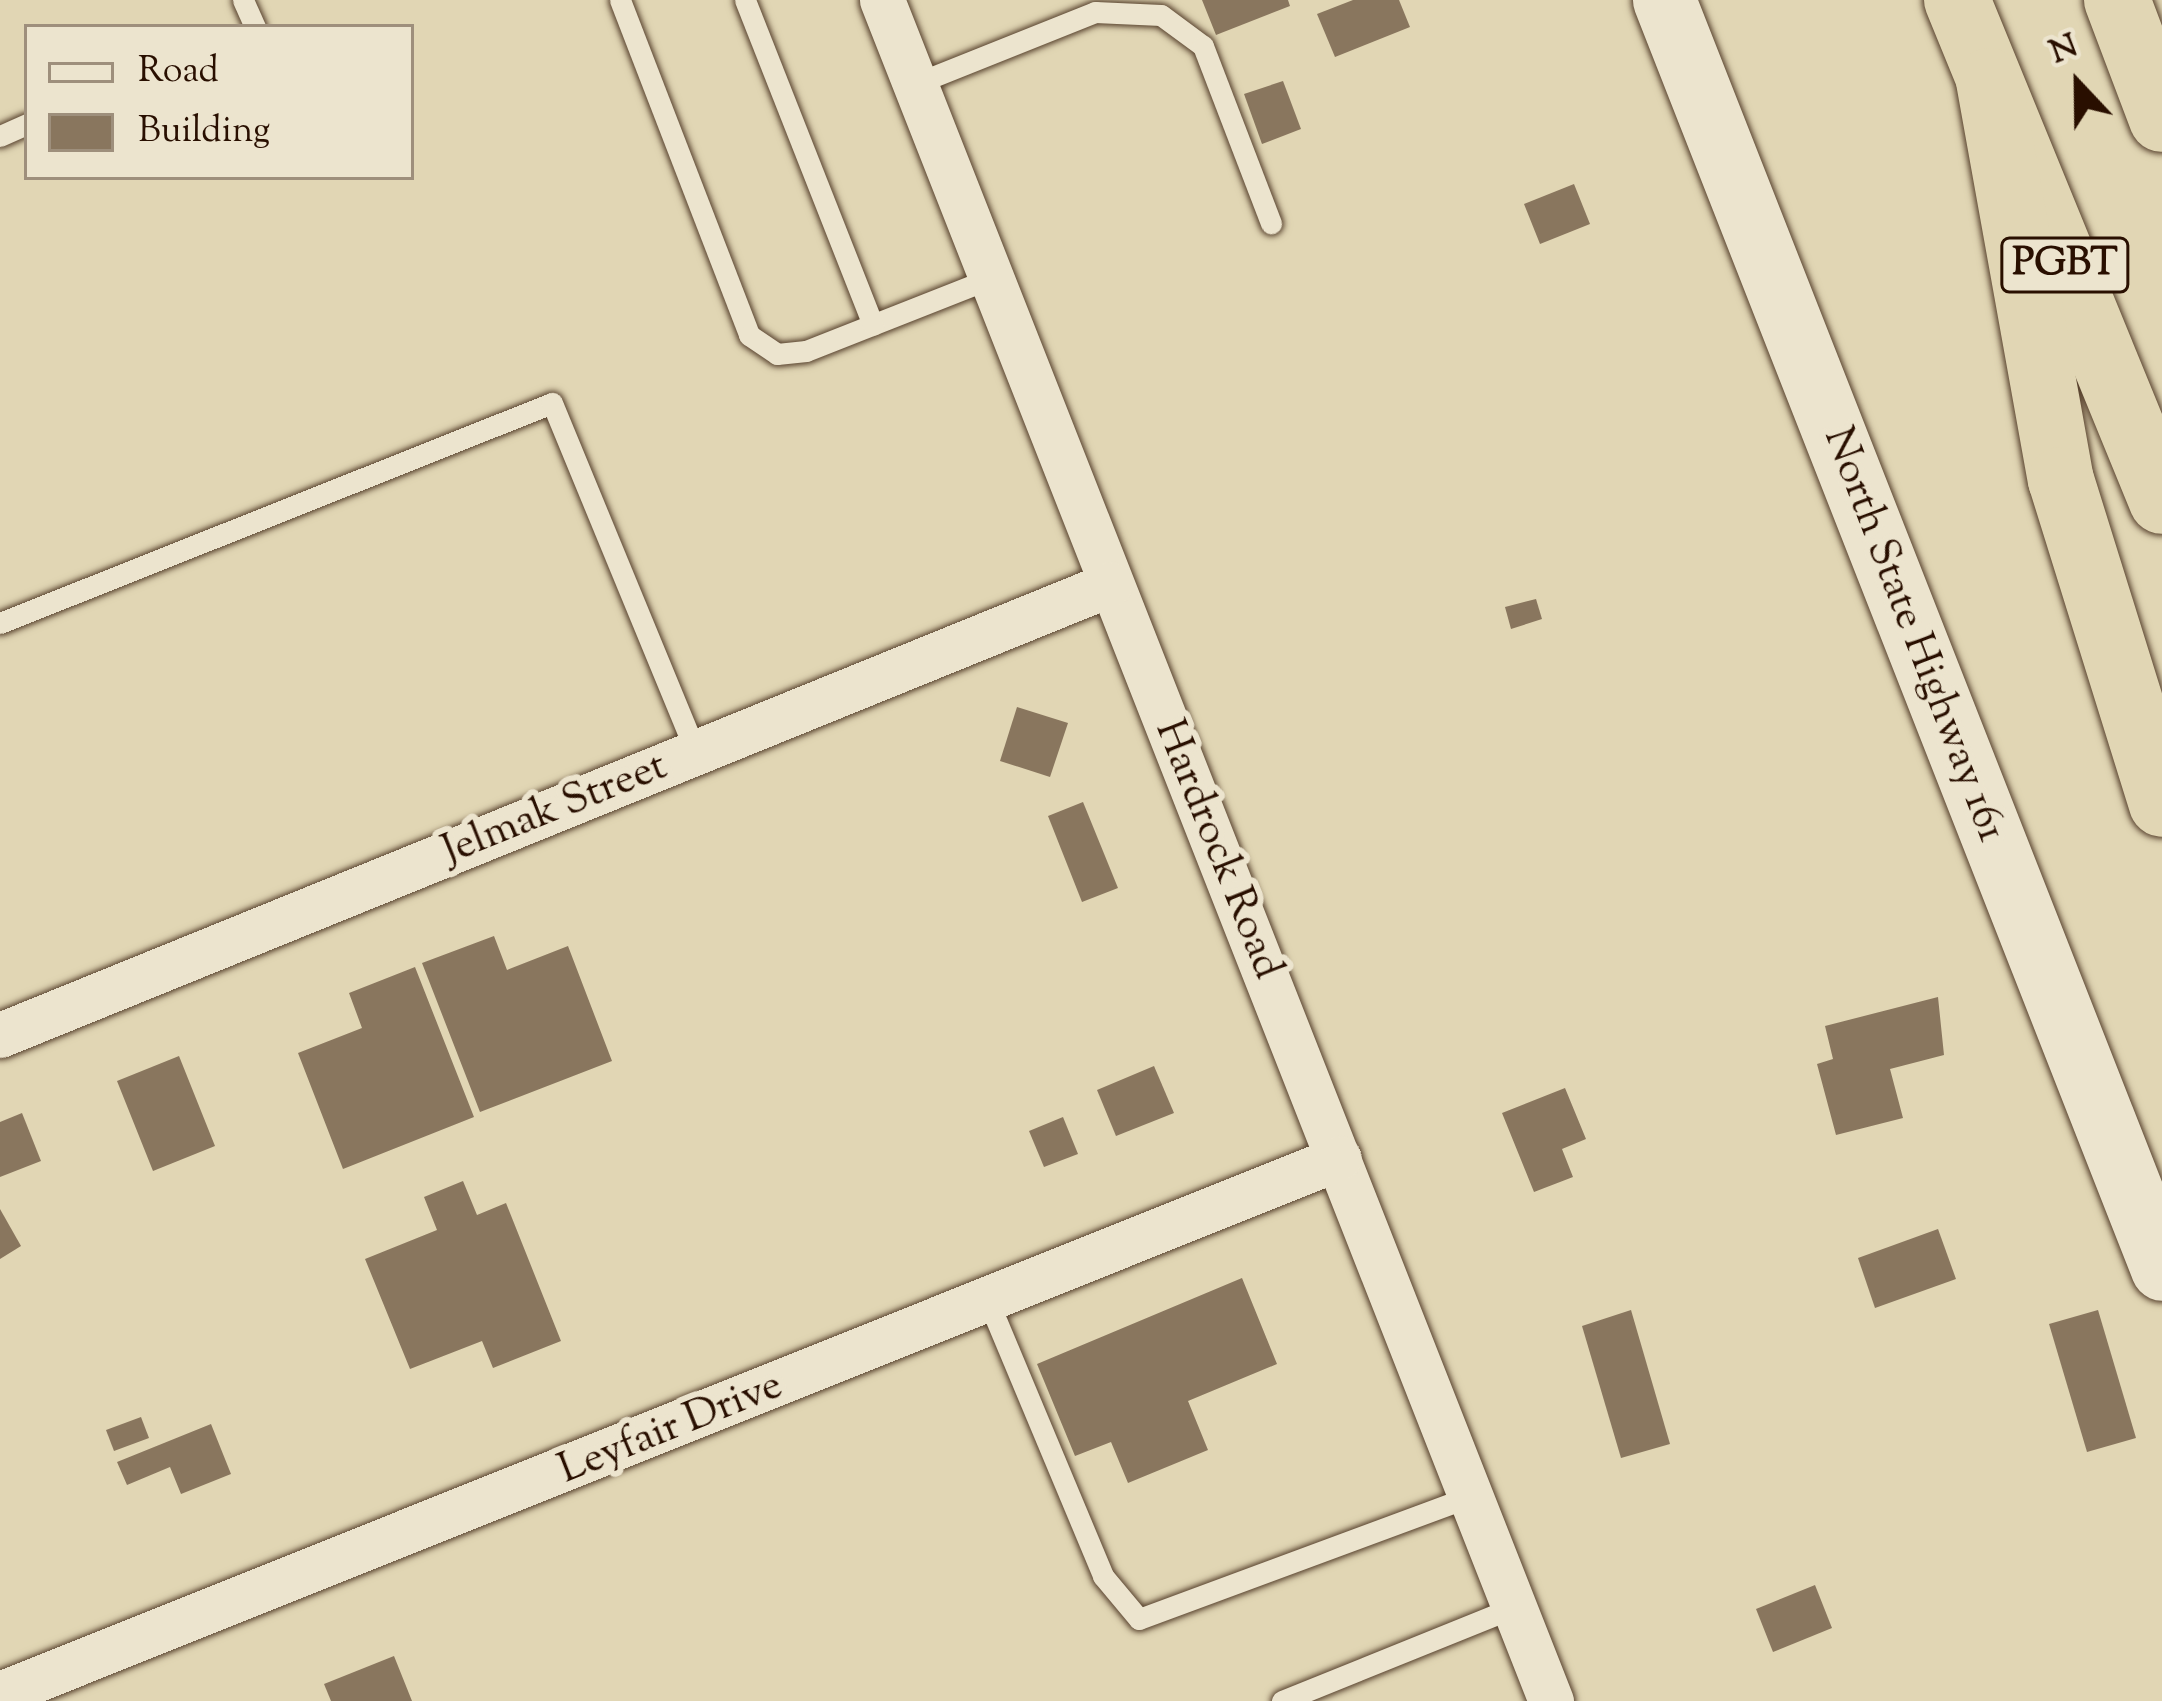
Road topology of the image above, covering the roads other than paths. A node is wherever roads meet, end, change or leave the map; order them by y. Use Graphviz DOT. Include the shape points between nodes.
graph roads {
  1 [pos="620,0"];
  2 [pos="745,0"];
  3 [pos="882,0"];
  4 [pos="1664,0"];
  5 [pos="1957,0"];
  6 [pos="2117,0"];
  7 [pos="1989,81"];
  8 [pos="915,84"];
  9 [pos="2162,119"];
  10 [pos="1270,224"];
  11 [pos="991,278"];
  12 [pos="873,325"];
  13 [pos="2152,475"];
  14 [pos="1110,584"];
  15 [pos="0,623"];
  16 [pos="696,753"];
  17 [pos="2162,804"];
  18 [pos="0,1035"];
  19 [pos="1340,1158"];
  20 [pos="2162,1269"];
  21 [pos="988,1303"];
  22 [pos="1472,1496"];
  23 [pos="1515,1607"];
  24 [pos="0,1694"];
  25 [pos="1282,1701"];
  26 [pos="1551,1701"];
  1 -- 12 [label="lane" via="748,335 777,354"];
  2 -- 12 [label="lane"];
  3 -- 8 [label="street, Hardrock Road"];
  4 -- 20 [label="main road, North State Highway 161"];
  5 -- 7 [label="highway, PGBT"];
  6 -- 9 [label="highway"];
  7 -- 13 [label="highway, PGBT"];
  7 -- 17 [label="highway" via="2061,480"];
  8 -- 10 [label="lane" via="1095,12 1161,15 1204,46"];
  8 -- 11 [label="street, Hardrock Road"];
  11 -- 12 [label="lane"];
  11 -- 14 [label="street, Hardrock Road"];
  14 -- 16 [label="street, Jelmak Street"];
  14 -- 19 [label="street, Hardrock Road"];
  15 -- 16 [label="lane" via="552,403"];
  16 -- 18 [label="street, Jelmak Street"];
  19 -- 21 [label="street, Leyfair Drive"];
  19 -- 22 [label="street, Hardrock Road"];
  21 -- 22 [label="lane" via="1102,1576 1139,1619"];
  21 -- 24 [label="street, Leyfair Drive"];
  22 -- 23 [label="street, Hardrock Road"];
  23 -- 25 [label="lane"];
  23 -- 26 [label="street, Hardrock Road"];
}
